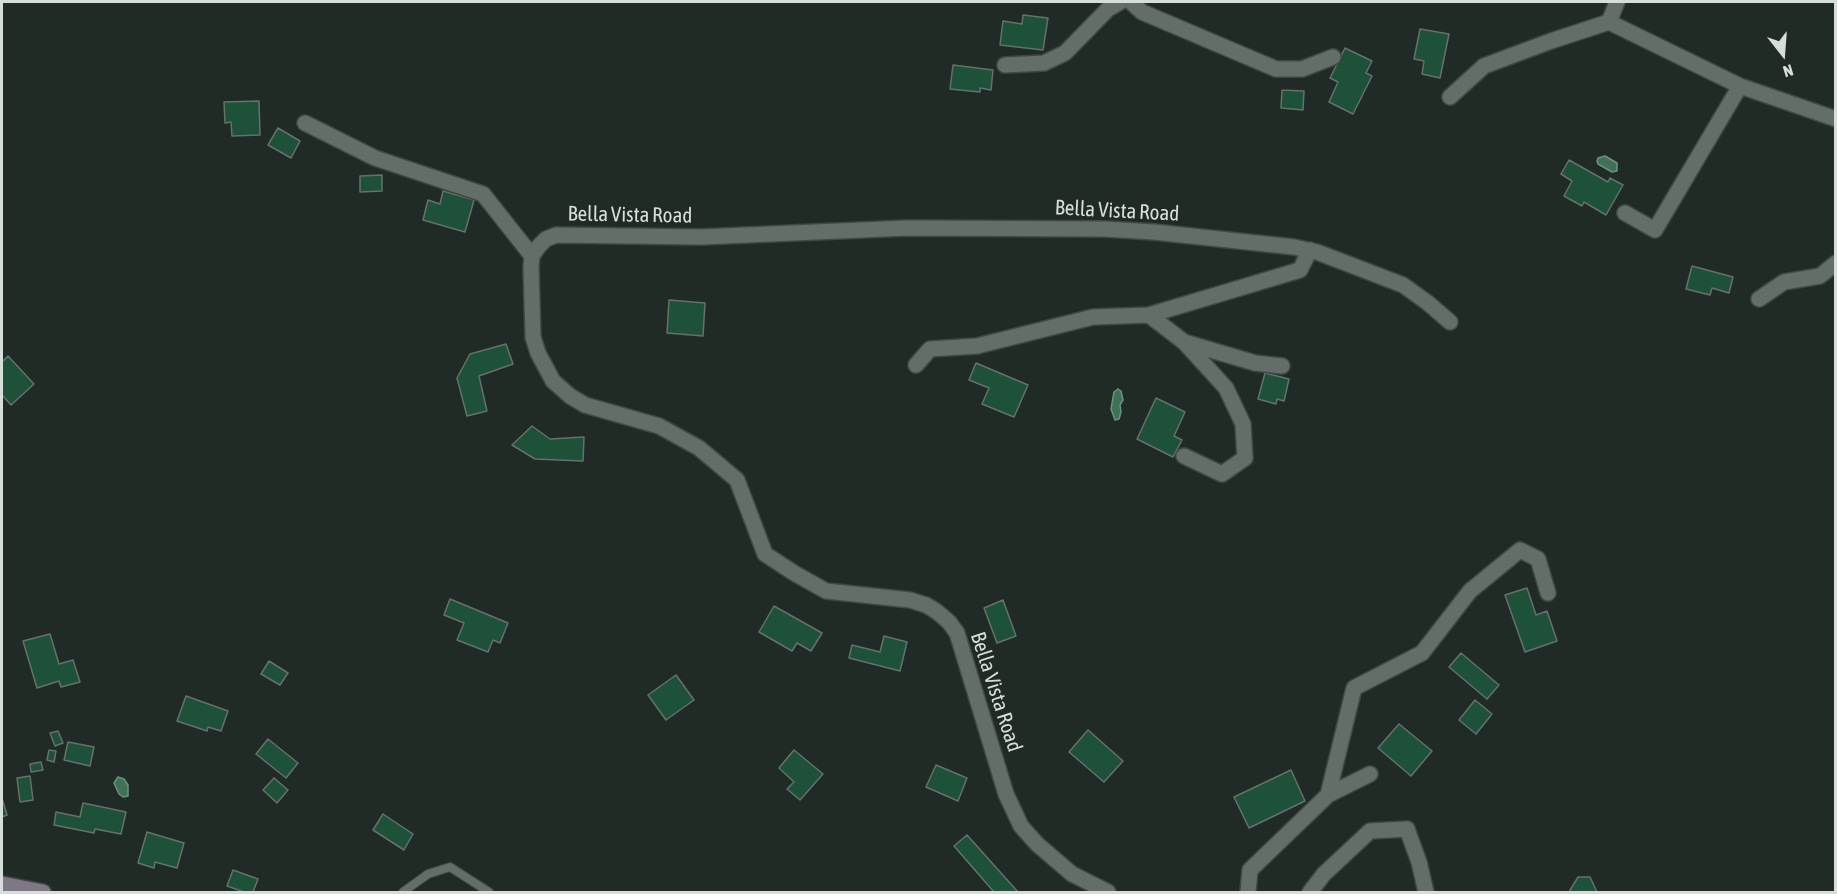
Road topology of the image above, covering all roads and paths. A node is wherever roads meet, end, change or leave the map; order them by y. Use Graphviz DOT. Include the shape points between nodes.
graph roads {
  1 [pos="1120,2"];
  2 [pos="1131,2"];
  3 [pos="1617,2"];
  4 [pos="1609,22"];
  5 [pos="1332,57"];
  6 [pos="1005,64"];
  7 [pos="1740,86"];
  8 [pos="1450,97"];
  9 [pos="1836,119"];
  10 [pos="305,123"];
  11 [pos="1625,213"];
  12 [pos="1310,250"];
  13 [pos="532,256"];
  14 [pos="1836,263"];
  15 [pos="1759,299"];
  16 [pos="1149,315"];
  17 [pos="1450,322"];
  18 [pos="1184,342"];
  19 [pos="916,365"];
  20 [pos="1282,366"];
  21 [pos="1184,456"];
  22 [pos="1548,593"];
  23 [pos="1370,774"];
  24 [pos="1328,795"];
  25 [pos="2,884"];
  26 [pos="43,892"];
  27 [pos="403,892"];
  28 [pos="489,892"];
  29 [pos="1108,892"];
  30 [pos="1248,892"];
  31 [pos="1310,892"];
  32 [pos="1426,892"];
  1 -- 6 [label="street" via="1108,9 1065,53 1044,63"];
  2 -- 5 [label="street" via="1142,12 1276,69 1302,69"];
  3 -- 4 [label="street"];
  4 -- 7 [label="street"];
  4 -- 8 [label="street" via="1484,66"];
  7 -- 9 [label="street"];
  7 -- 11 [label="street" via="1655,230"];
  10 -- 13 [label="street" via="375,158 483,194"];
  12 -- 13 [label="street, Bella Vista Road" via="1154,232 907,228 701,237 556,235 546,239"];
  12 -- 16 [label="street" via="1300,270"];
  12 -- 17 [label="street, Bella Vista Road" via="1403,285"];
  13 -- 29 [label="street, Bella Vista Road" via="533,338 553,381 585,405 659,426 699,448 737,480 765,554 794,573 825,591 910,600 943,616 957,633 1006,794 1021,826 1072,874"];
  14 -- 15 [label="street" via="1820,276 1784,282"];
  16 -- 18 [label="street"];
  16 -- 19 [label="street" via="1093,317 977,346 930,348"];
  18 -- 20 [label="street" via="1255,363"];
  18 -- 21 [label="street" via="1226,388 1243,424 1245,458 1222,474"];
  22 -- 24 [label="street" via="1538,559 1520,550 1470,591 1422,653 1354,688"];
  23 -- 24 [label="street"];
  24 -- 30 [label="street" via="1250,870"];
  25 -- 26 [label="street"];
  27 -- 28 [label="lane" via="428,874 450,867"];
  31 -- 32 [label="street" via="1323,874 1370,831 1407,829"];
}
